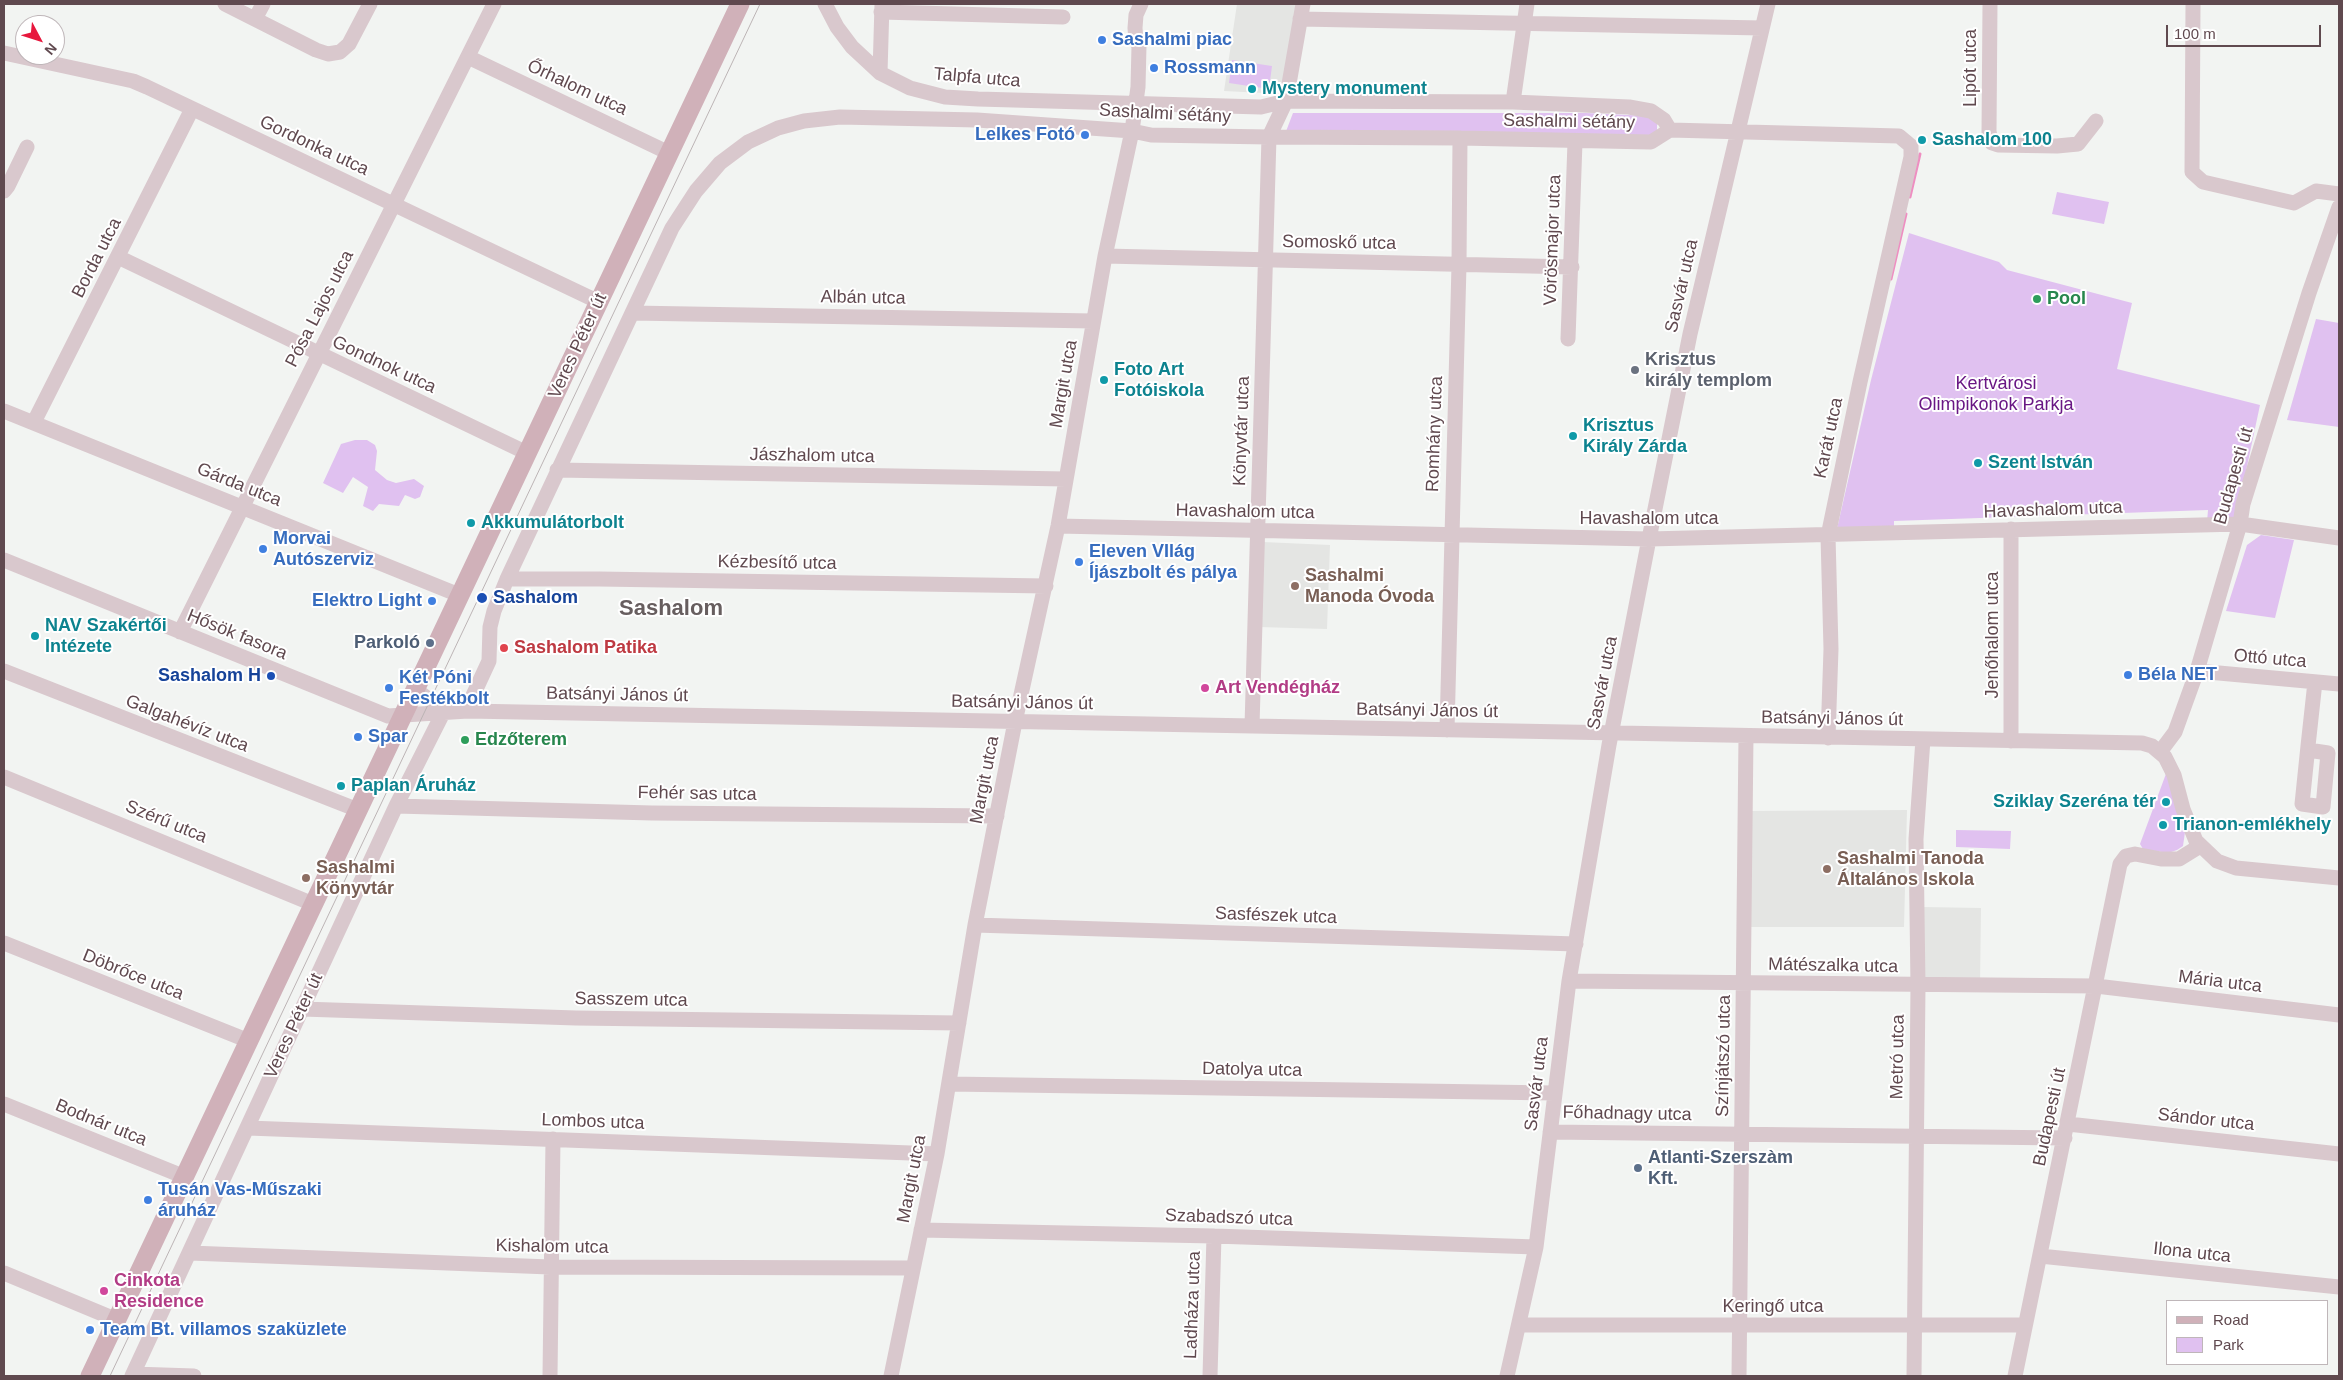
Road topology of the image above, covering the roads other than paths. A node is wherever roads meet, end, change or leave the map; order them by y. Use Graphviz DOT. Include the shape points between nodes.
graph roads {
  1 [pos="225,4"];
  2 [pos="263,4"];
  3 [pos="370,4"];
  4 [pos="494,4"];
  5 [pos="739,4"];
  6 [pos="825,4"];
  7 [pos="1527,4"];
  8 [pos="1768,4"];
  9 [pos="1990,4"];
  10 [pos="2193,4"];
  11 [pos="1141,5"];
  12 [pos="882,8"];
  13 [pos="1301,11"];
  14 [pos="1063,17"];
  15 [pos="255,19"];
  16 [pos="1524,22"];
  17 [pos="1762,28"];
  18 [pos="4,53"];
  19 [pos="468,57"];
  20 [pos="880,73"];
  21 [pos="978,100"];
  22 [pos="1286,101"];
  23 [pos="1513,102"];
  24 [pos="1135,104"];
  25 [pos="192,109"];
  26 [pos="977,120"];
  27 [pos="2096,121"];
  28 [pos="1670,130"];
  29 [pos="1132,131"];
  30 [pos="1738,131"];
  31 [pos="1269,137"];
  32 [pos="1460,138"];
  33 [pos="1575,142"];
  34 [pos="27,147"];
  35 [pos="1912,150"];
  36 [pos="669,153"];
  37 [pos="4,191"];
  38 [pos="2339,194"];
  39 [pos="394,204"];
  40 [pos="686,205"];
  41 [pos="2339,207"];
  42 [pos="1105,256"];
  43 [pos="118,257"];
  44 [pos="1267,260"];
  45 [pos="1459,265"];
  46 [pos="1572,267"];
  47 [pos="598,302"];
  48 [pos="632,314"];
  49 [pos="1093,321"];
  50 [pos="1568,339"];
  51 [pos="319,354"];
  52 [pos="4,411"];
  53 [pos="34,422"];
  54 [pos="527,453"];
  55 [pos="557,470"];
  56 [pos="1066,479"];
  57 [pos="241,506"];
  58 [pos="2240,524"];
  59 [pos="1058,526"];
  60 [pos="2011,529"];
  61 [pos="1257,531"];
  62 [pos="1451,535"];
  63 [pos="1828,536"];
  64 [pos="2339,538"];
  65 [pos="1649,540"];
  66 [pos="4,560"];
  67 [pos="507,579"];
  68 [pos="1046,586"];
  69 [pos="459,596"];
  70 [pos="180,632"];
  71 [pos="4,671"];
  72 [pos="2197,671"];
  73 [pos="2315,682"];
  74 [pos="2339,684"];
  75 [pos="415,689"];
  76 [pos="444,711"];
  77 [pos="468,711"];
  78 [pos="402,716"];
  79 [pos="1015,722"];
  80 [pos="1252,726"];
  81 [pos="1447,730"];
  82 [pos="1612,734"];
  83 [pos="1746,736"];
  84 [pos="1828,738"];
  85 [pos="1923,739"];
  86 [pos="2011,741"];
  87 [pos="2308,750"];
  88 [pos="2162,754"];
  89 [pos="4,777"];
  90 [pos="396,806"];
  91 [pos="358,810"];
  92 [pos="997,816"];
  93 [pos="2200,846"];
  94 [pos="2339,878"];
  95 [pos="313,904"];
  96 [pos="976,925"];
  97 [pos="4,943"];
  98 [pos="1576,944"];
  99 [pos="1569,981"];
  100 [pos="1743,984"];
  101 [pos="1918,986"];
  102 [pos="2096,986"];
  103 [pos="302,1009"];
  104 [pos="2339,1015"];
  105 [pos="959,1023"];
  106 [pos="249,1040"];
  107 [pos="949,1084"];
  108 [pos="1554,1093"];
  109 [pos="4,1104"];
  110 [pos="248,1128"];
  111 [pos="2066,1131"];
  112 [pos="1550,1132"];
  113 [pos="1742,1134"];
  114 [pos="1915,1136"];
  115 [pos="553,1139"];
  116 [pos="937,1154"];
  117 [pos="2339,1154"];
  118 [pos="184,1177"];
  119 [pos="921,1230"];
  120 [pos="1214,1236"];
  121 [pos="1536,1247"];
  122 [pos="190,1253"];
  123 [pos="2040,1256"];
  124 [pos="550,1267"];
  125 [pos="913,1268"];
  126 [pos="4,1273"];
  127 [pos="2339,1287"];
  128 [pos="117,1320"];
  129 [pos="1520,1324"];
  130 [pos="1739,1325"];
  131 [pos="2026,1326"];
  132 [pos="1915,1327"];
  133 [pos="133,1375"];
  134 [pos="90,1376"];
  135 [pos="194,1376"];
  136 [pos="550,1376"];
  137 [pos="891,1376"];
  138 [pos="1210,1376"];
  139 [pos="1507,1376"];
  140 [pos="1739,1376"];
  141 [pos="1914,1376"];
  142 [pos="2015,1376"];
  1 -- 15 [label="street"];
  2 -- 15 [label="street"];
  3 -- 15 [label="street" via="350,44 340,52 328,54"];
  4 -- 19 [label="street, Pósa Lajos utca"];
  5 -- 36 [label="main road, Veres Péter út"];
  6 -- 20 [label="street, Talpfa utca" via="848,42"];
  7 -- 16 [label="street"];
  8 -- 17 [label="street, Sasvár utca"];
  9 -- 27 [label="street, Lipót utca" via="1989,132 1992,143 2078,144"];
  10 -- 38 [label="street" via="2192,172 2203,182 2294,203 2312,192"];
  11 -- 24 [label="street, Margit utca" via="1142,39"];
  12 -- 14 [label="street"];
  12 -- 20 [label="street"];
  13 -- 16 [label="street"];
  13 -- 22 [label="street"];
  16 -- 17 [label="street"];
  16 -- 23 [label="street"];
  17 -- 30 [label="street, Sasvár utca"];
  18 -- 25 [label="street, Gordonka utca" via="133,81"];
  19 -- 36 [label="street, Őrhalom utca"];
  19 -- 39 [label="street, Pósa Lajos utca"];
  20 -- 21 [label="street, Talpfa utca" via="910,88"];
  21 -- 24 [label="street, Talpfa utca"];
  21 -- 26 [label="street"];
  22 -- 23 [label="street, Sashalmi sétány"];
  22 -- 24 [label="street, Sashalmi sétány" via="1261,107"];
  22 -- 31 [label="street"];
  23 -- 28 [label="street, Sashalmi sétány" via="1629,107 1651,111 1664,120"];
  24 -- 29 [label="street, Margit utca"];
  25 -- 39 [label="street, Gordonka utca"];
  25 -- 43 [label="street, Borda utca"];
  26 -- 29 [label="street, Sashalmi sétány"];
  26 -- 40 [label="street, Sashalmi sétány" via="840,117 790,124 760,135 736,150 707,177"];
  28 -- 30 [label="street, Sashalmi sétány"];
  28 -- 33 [label="street, Sashalmi sétány" via="1651,142"];
  29 -- 31 [label="street, Sashalmi sétány" via="1151,135"];
  29 -- 42 [label="street, Margit utca"];
  30 -- 35 [label="street, Sashalmi sétány" via="1899,136 1908,142"];
  30 -- 65 [label="street, Sasvár utca" via="1690,334"];
  31 -- 32 [label="street, Sashalmi sétány"];
  31 -- 44 [label="street, Könyvtár utca"];
  32 -- 33 [label="street, Sashalmi sétány"];
  32 -- 45 [label="street, Romhány utca"];
  33 -- 46 [label="street, Vörösmajor utca"];
  34 -- 37 [label="street"];
  35 -- 63 [label="street, Karát utca"];
  36 -- 47 [label="main road, Veres Péter út"];
  39 -- 47 [label="street, Gordonka utca"];
  39 -- 51 [label="street, Pósa Lajos utca"];
  40 -- 48 [label="street, Veres Péter út"];
  41 -- 58 [label="street, Budapesti út" via="2243,504"];
  42 -- 44 [label="street, Somoskő utca"];
  42 -- 49 [label="street, Margit utca"];
  43 -- 51 [label="street, Gondnok utca"];
  43 -- 53 [label="street, Borda utca"];
  44 -- 45 [label="street, Somoskő utca"];
  44 -- 61 [label="street, Könyvtár utca"];
  45 -- 46 [label="street, Somoskő utca"];
  45 -- 62 [label="street, Romhány utca"];
  46 -- 50 [label="street, Vörösmajor utca"];
  47 -- 54 [label="main road, Veres Péter út"];
  48 -- 49 [label="street, Albán utca"];
  48 -- 55 [label="street, Veres Péter út"];
  49 -- 56 [label="street, Margit utca"];
  51 -- 54 [label="street, Gondnok utca"];
  51 -- 57 [label="street, Pósa Lajos utca"];
  52 -- 53 [label="street, Gárda utca"];
  53 -- 57 [label="street, Gárda utca"];
  54 -- 69 [label="main road, Veres Péter út"];
  55 -- 56 [label="street, Jászhalom utca"];
  55 -- 67 [label="street, Veres Péter út"];
  56 -- 59 [label="street, Margit utca"];
  57 -- 69 [label="street, Gárda utca"];
  57 -- 70 [label="street, Pósa Lajos utca"];
  58 -- 60 [label="street, Havashalom utca"];
  58 -- 64 [label="street, Havashalom utca"];
  58 -- 72 [label="street, Budapesti út"];
  59 -- 61 [label="street, Havashalom utca"];
  59 -- 68 [label="street, Margit utca"];
  60 -- 63 [label="street, Havashalom utca"];
  60 -- 86 [label="street, Jenőhalom utca"];
  61 -- 62 [label="street, Havashalom utca"];
  61 -- 80 [label="street, Könyvtár utca"];
  62 -- 65 [label="street, Havashalom utca"];
  62 -- 81 [label="street, Romhány utca"];
  63 -- 65 [label="street, Havashalom utca"];
  63 -- 84 [label="street, Karát utca"];
  65 -- 82 [label="street, Sasvár utca"];
  66 -- 70 [label="street, Hősök fasora"];
  67 -- 68 [label="street, Kézbesítő utca"];
  67 -- 77 [label="street, Veres Péter út" via="490,627 489,661"];
  68 -- 79 [label="street, Margit utca"];
  69 -- 75 [label="main road, Veres Péter út"];
  70 -- 78 [label="street, Hősök fasora" via="384,715"];
  71 -- 91 [label="street, Galgahévíz utca"];
  72 -- 73 [label="street, Ottó utca"];
  72 -- 88 [label="street, Budapesti út" via="2175,732"];
  73 -- 74 [label="street, Ottó utca"];
  73 -- 87 [label="street"];
  75 -- 76 [label="street"];
  75 -- 78 [label="main road, Veres Péter út"];
  76 -- 77 [label="street, Batsányi János út"];
  76 -- 78 [label="street, Hősök fasora"];
  76 -- 90 [label="street, Veres Péter út"];
  77 -- 79 [label="street, Batsányi János út"];
  78 -- 91 [label="main road, Veres Péter út"];
  79 -- 80 [label="street, Batsányi János út"];
  79 -- 92 [label="street, Margit utca"];
  80 -- 81 [label="street, Batsányi János út"];
  81 -- 82 [label="street, Batsányi János út"];
  82 -- 83 [label="street, Batsányi János út"];
  82 -- 98 [label="street, Sasvár utca"];
  83 -- 84 [label="street, Batsányi János út"];
  83 -- 100 [label="street, Színjátszó utca"];
  84 -- 85 [label="street, Batsányi János út"];
  85 -- 86 [label="street, Batsányi János út"];
  85 -- 101 [label="street, Metró utca" via="1916,839"];
  86 -- 88 [label="street, Batsányi János út" via="2142,743"];
  88 -- 93 [label="street" via="2174,775 2189,826"];
  89 -- 95 [label="street, Szérű utca"];
  90 -- 92 [label="street, Fehér sas utca" via="652,813"];
  90 -- 103 [label="street, Veres Péter út"];
  91 -- 95 [label="main road, Veres Péter út"];
  92 -- 96 [label="street, Margit utca"];
  93 -- 94 [label="street" via="2212,858 2228,866"];
  93 -- 102 [label="street, Budapesti út" via="2179,859 2135,854 2126,856 2120,864"];
  95 -- 106 [label="main road, Veres Péter út"];
  96 -- 98 [label="street, Sasfészek utca"];
  96 -- 105 [label="street, Margit utca"];
  97 -- 106 [label="street, Döbrőce utca"];
  98 -- 99 [label="street, Sasvár utca"];
  99 -- 100 [label="street, Mátészalka utca"];
  99 -- 108 [label="street, Sasvár utca"];
  100 -- 101 [label="street, Mátészalka utca"];
  100 -- 113 [label="street, Színjátszó utca"];
  101 -- 102 [label="street, Mátészalka utca"];
  101 -- 114 [label="street, Metró utca"];
  102 -- 104 [label="street, Mária utca"];
  102 -- 111 [label="street, Budapesti út"];
  103 -- 105 [label="street, Sasszem utca" via="576,1018"];
  103 -- 110 [label="street, Veres Péter út"];
  105 -- 107 [label="street, Margit utca"];
  106 -- 118 [label="main road, Veres Péter út"];
  107 -- 108 [label="street, Datolya utca"];
  107 -- 116 [label="street, Margit utca"];
  108 -- 112 [label="street, Sasvár utca"];
  109 -- 118 [label="street, Bodnár utca"];
  110 -- 115 [label="street, Lombos utca"];
  110 -- 122 [label="street, Veres Péter út"];
  111 -- 114 [label="street, Főhadnagy utca"];
  111 -- 117 [label="street, Sándor utca"];
  111 -- 123 [label="street, Budapesti út"];
  112 -- 113 [label="street, Főhadnagy utca"];
  112 -- 121 [label="street, Sasvár utca"];
  113 -- 114 [label="street, Főhadnagy utca"];
  113 -- 130 [label="street, Színjátszó utca"];
  114 -- 132 [label="street, Metró utca"];
  115 -- 116 [label="street, Lombos utca"];
  115 -- 124 [label="street"];
  116 -- 119 [label="street, Margit utca"];
  118 -- 128 [label="main road, Veres Péter út"];
  119 -- 120 [label="street, Szabadszó utca"];
  119 -- 125 [label="street, Margit utca"];
  120 -- 121 [label="street, Szabadszó utca"];
  120 -- 138 [label="street, Ladháza utca"];
  121 -- 129 [label="street, Sasvár utca"];
  122 -- 124 [label="street, Kishalom utca"];
  122 -- 133 [label="street, Veres Péter út"];
  123 -- 127 [label="street, Ilona utca"];
  123 -- 131 [label="street, Budapesti út"];
  124 -- 125 [label="street, Kishalom utca"];
  124 -- 136 [label="street"];
  125 -- 137 [label="street, Margit utca"];
  126 -- 128 [label="street"];
  128 -- 134 [label="main road, Veres Péter út"];
  129 -- 130 [label="street, Keringő utca"];
  129 -- 139 [label="street, Sasvár utca"];
  130 -- 132 [label="street, Keringő utca"];
  130 -- 140 [label="street, Színjátszó utca"];
  131 -- 132 [label="street, Keringő utca"];
  131 -- 142 [label="street, Budapesti út"];
  132 -- 141 [label="street, Metró utca"];
  133 -- 135 [label="street"];
}
